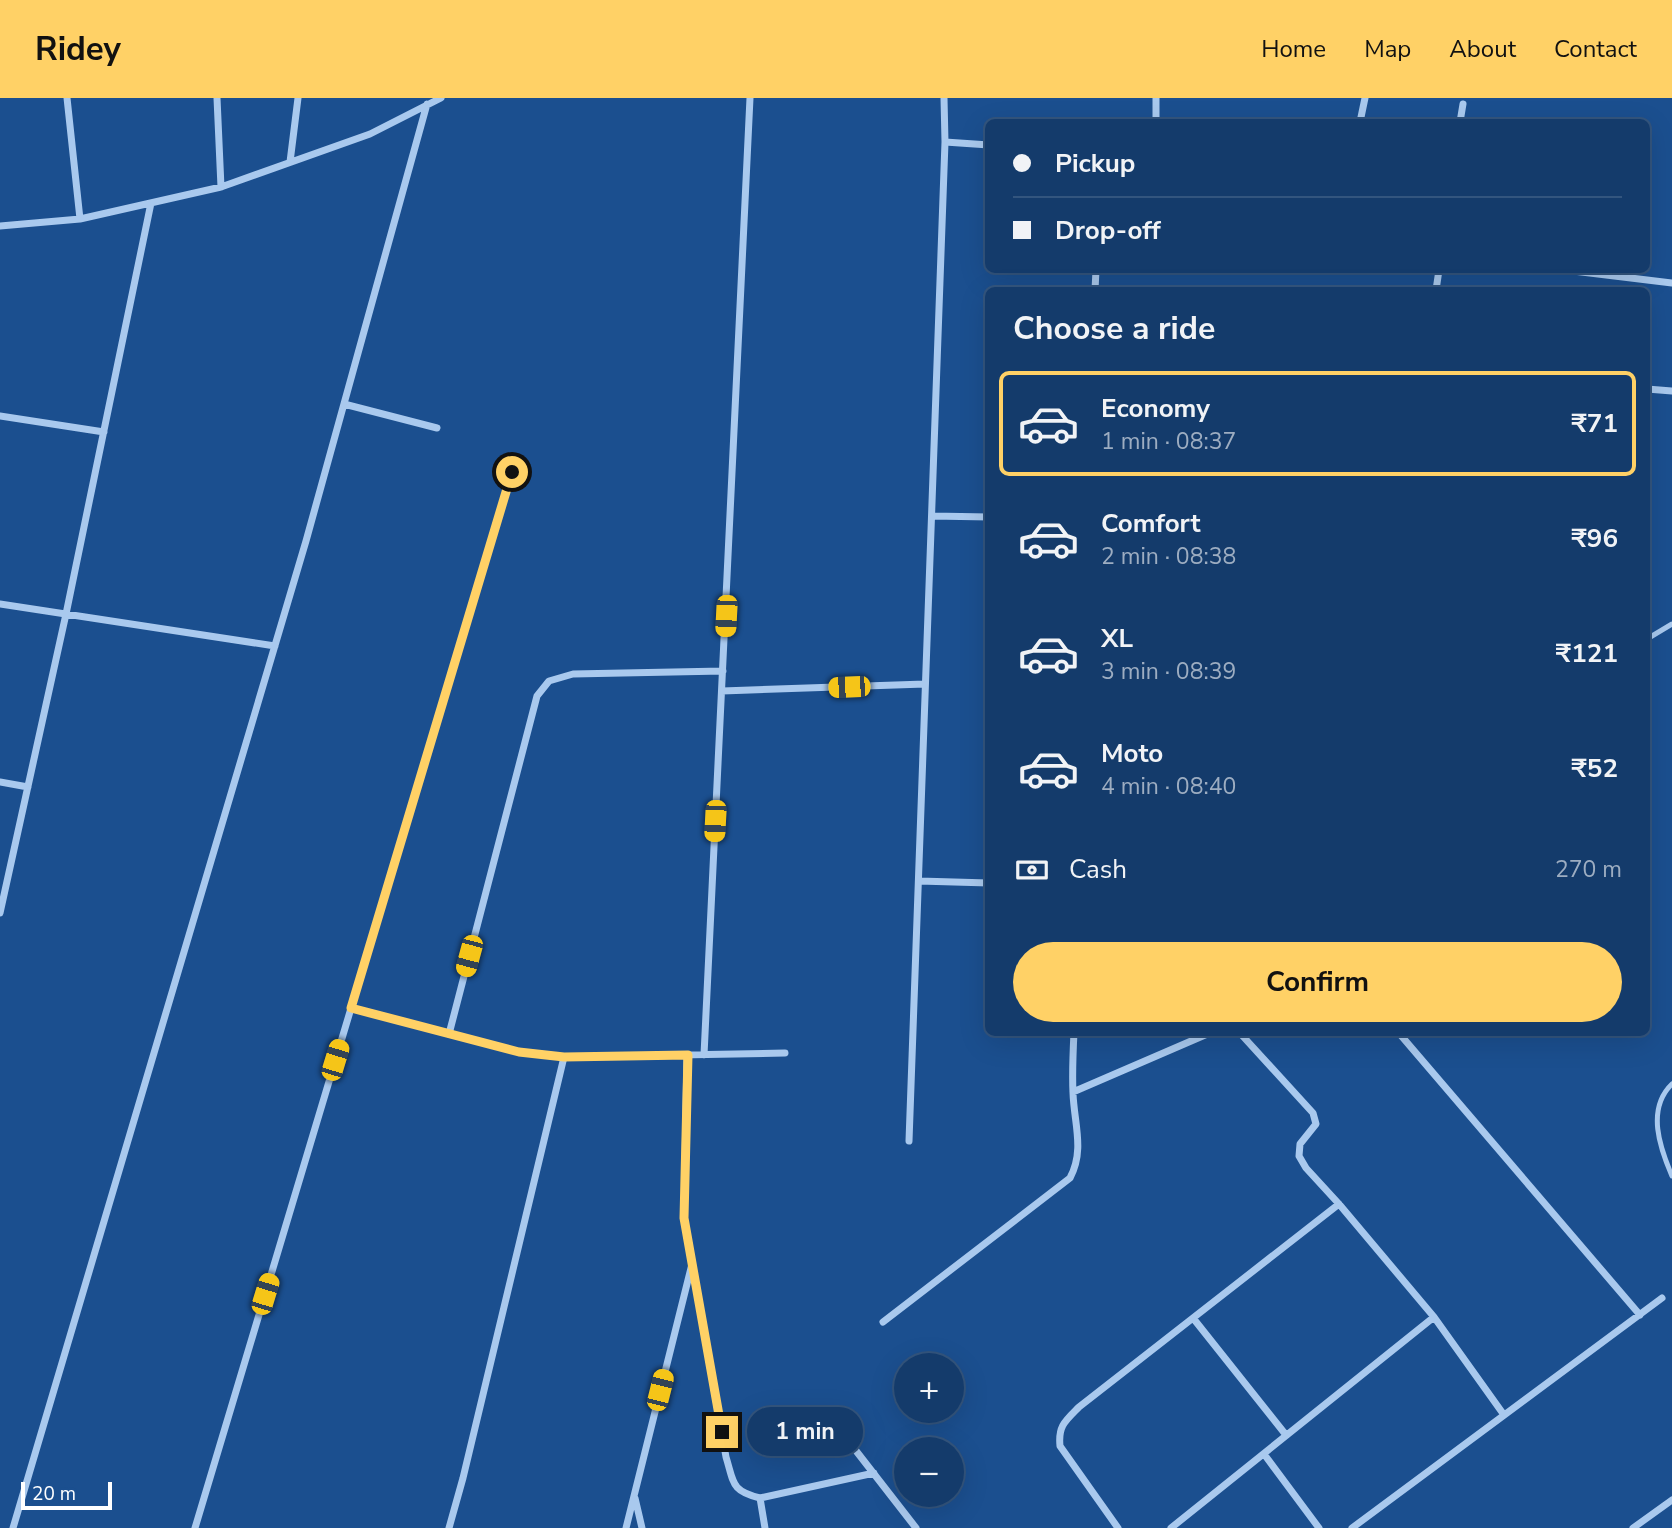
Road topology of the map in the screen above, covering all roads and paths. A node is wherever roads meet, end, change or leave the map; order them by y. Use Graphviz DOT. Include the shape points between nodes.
graph roads {
  1 [pos="67,98"];
  2 [pos="217,98"];
  3 [pos="298,98"];
  4 [pos="441,98"];
  5 [pos="750,98"];
  6 [pos="944,98"];
  7 [pos="1156,98"];
  8 [pos="1365,98"];
  9 [pos="428,104"];
  10 [pos="1463,104"];
  11 [pos="1156,119"];
  12 [pos="1361,119"];
  13 [pos="1460,119"];
  14 [pos="945,142"];
  15 [pos="985,145"];
  16 [pos="290,162"];
  17 [pos="222,187"];
  18 [pos="151,203"];
  19 [pos="79,219"];
  20 [pos="0,226"];
  21 [pos="1590,273"];
  22 [pos="1672,283"];
  23 [pos="1650,389"];
  24 [pos="1672,391"];
  25 [pos="344,404"];
  26 [pos="0,416"];
  27 [pos="437,428"];
  28 [pos="104,432"];
  29 [pos="512,472"];
  30 [pos="932,516"];
  31 [pos="985,517"];
  32 [pos="0,604"];
  33 [pos="66,614"];
  34 [pos="1672,624"];
  35 [pos="1650,637"];
  36 [pos="275,646"];
  37 [pos="723,671"];
  38 [pos="925,684"];
  39 [pos="722,691"];
  40 [pos="0,782"];
  41 [pos="28,787"];
  42 [pos="919,881"];
  43 [pos="985,883"];
  44 [pos="0,913"];
  45 [pos="351,1008"];
  46 [pos="449,1034"];
  47 [pos="1074,1036"];
  48 [pos="1203,1036"];
  49 [pos="1243,1036"];
  50 [pos="1401,1036"];
  51 [pos="785,1053"];
  52 [pos="688,1055"];
  53 [pos="704,1055"];
  54 [pos="564,1057"];
  55 [pos="1672,1084"];
  56 [pos="1073,1092"];
  57 [pos="909,1141"];
  58 [pos="1672,1177"];
  59 [pos="1339,1204"];
  60 [pos="693,1258"];
  61 [pos="1662,1298"];
  62 [pos="1640,1315"];
  63 [pos="1434,1317"];
  64 [pos="1193,1318"];
  65 [pos="883,1322"];
  66 [pos="1504,1416"];
  67 [pos="836,1425"];
  68 [pos="1286,1435"];
  69 [pos="1264,1454"];
  70 [pos="874,1473"];
  71 [pos="634,1496"];
  72 [pos="760,1498"];
  73 [pos="1672,1500"];
  74 [pos="13,1528"];
  75 [pos="195,1528"];
  76 [pos="449,1528"];
  77 [pos="626,1528"];
  78 [pos="642,1528"];
  79 [pos="765,1528"];
  80 [pos="916,1528"];
  81 [pos="1118,1528"];
  82 [pos="1171,1528"];
  83 [pos="1319,1528"];
  84 [pos="1352,1528"];
  85 [pos="1633,1528"];
  1 -- 19 [label="street"];
  2 -- 17 [label="street"];
  3 -- 16 [label="street"];
  4 -- 9 [label="street"];
  5 -- 37 [label="street"];
  6 -- 14 [label="street"];
  7 -- 11 [label="street"];
  8 -- 12 [label="street"];
  9 -- 16 [label="street" via="370,134"];
  9 -- 25 [label="street"];
  10 -- 13 [label="street"];
  14 -- 15 [label="street"];
  14 -- 30 [label="street"];
  16 -- 17 [label="street"];
  17 -- 18 [label="street"];
  18 -- 19 [label="street"];
  18 -- 28 [label="street"];
  19 -- 20 [label="street"];
  21 -- 22 [label="street"];
  23 -- 24 [label="street"];
  25 -- 27 [label="street"];
  25 -- 36 [label="street"];
  26 -- 28 [label="street"];
  28 -- 33 [label="street"];
  29 -- 45 [label="street"];
  30 -- 31 [label="street"];
  30 -- 38 [label="street"];
  32 -- 33 [label="street"];
  33 -- 36 [label="street"];
  33 -- 41 [label="street"];
  34 -- 35 [label="lane"];
  36 -- 74 [label="street"];
  37 -- 39 [label="street"];
  37 -- 46 [label="street" via="573,674 549,681 537,695"];
  38 -- 39 [label="street"];
  38 -- 42 [label="street"];
  39 -- 53 [label="street"];
  40 -- 41 [label="street"];
  41 -- 44 [label="street"];
  42 -- 43 [label="street"];
  42 -- 57 [label="street"];
  45 -- 46 [label="street"];
  45 -- 75 [label="street"];
  46 -- 54 [label="street" via="519,1052"];
  47 -- 56 [label="street"];
  48 -- 56 [label="street"];
  49 -- 59 [label="street" via="1313,1113 1316,1124 1300,1144 1299,1156"];
  50 -- 62 [label="street"];
  51 -- 53 [label="street"];
  52 -- 53 [label="street"];
  52 -- 54 [label="street"];
  52 -- 60 [label="street" via="684,1218"];
  54 -- 76 [label="street"];
  55 -- 58 [label="lane" via="1657,1116 1659,1145"];
  56 -- 65 [label="street" via="1079,1145 1078,1164 1070,1178"];
  59 -- 63 [label="street"];
  59 -- 64 [label="street"];
  60 -- 71 [label="street"];
  60 -- 72 [label="street" via="726,1457 734,1484 742,1493"];
  61 -- 62 [label="street"];
  62 -- 66 [label="street"];
  63 -- 66 [label="street"];
  63 -- 68 [label="street"];
  64 -- 68 [label="street"];
  64 -- 81 [label="street" via="1079,1407 1058,1433 1060,1446"];
  66 -- 84 [label="street"];
  67 -- 70 [label="street"];
  68 -- 69 [label="street"];
  69 -- 82 [label="street"];
  69 -- 83 [label="street"];
  70 -- 72 [label="street"];
  70 -- 80 [label="street"];
  71 -- 77 [label="street"];
  71 -- 78 [label="street"];
  72 -- 79 [label="street"];
  73 -- 85 [label="street"];
}
